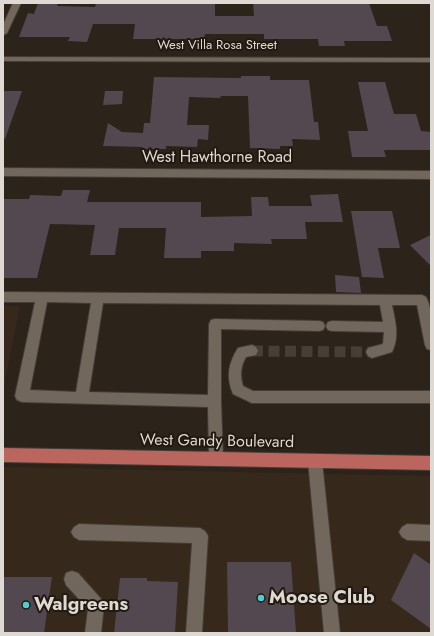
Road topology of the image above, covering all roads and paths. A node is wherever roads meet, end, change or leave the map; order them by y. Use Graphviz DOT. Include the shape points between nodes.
graph roads {
  1 [pos="16,3"];
  2 [pos="3,33"];
  3 [pos="3,59"];
  4 [pos="431,60"];
  5 [pos="3,172"];
  6 [pos="431,175"];
  7 [pos="3,297"];
  8 [pos="42,297"];
  9 [pos="98,298"];
  10 [pos="385,300"];
  11 [pos="319,326"];
  12 [pos="332,326"];
  13 [pos="390,327"];
  14 [pos="431,345"];
  15 [pos="252,351"];
  16 [pos="372,352"];
  17 [pos="431,397"];
  18 [pos="81,398"];
  19 [pos="214,401"];
  20 [pos="3,455"];
  21 [pos="216,459"];
  22 [pos="315,461"];
  23 [pos="431,463"];
  24 [pos="79,532"];
  25 [pos="407,532"];
  26 [pos="431,532"];
  27 [pos="72,579"];
  28 [pos="93,633"];
  29 [pos="194,633"];
  30 [pos="332,633"];
  1 -- 2 [label="street"];
  3 -- 4 [label="street, West Villa Rosa Street"];
  5 -- 6 [label="street, West Hawthorne Road"];
  7 -- 8 [label="street"];
  8 -- 9 [label="street"];
  8 -- 18 [label="street" via="22,396"];
  9 -- 10 [label="street"];
  9 -- 18 [label="street"];
  10 -- 13 [label="street"];
  10 -- 14 [label="street" via="422,300"];
  11 -- 19 [label="street" via="215,324"];
  12 -- 13 [label="street"];
  13 -- 16 [label="street" via="391,339 388,348"];
  15 -- 17 [label="street" via="242,352 235,363 234,380 238,390 252,397"];
  18 -- 19 [label="street"];
  19 -- 21 [label="street"];
  20 -- 21 [label="main road, West Gandy Boulevard"];
  21 -- 22 [label="main road, West Gandy Boulevard"];
  22 -- 23 [label="main road, West Gandy Boulevard"];
  22 -- 30 [label="street"];
  24 -- 29 [label="street" via="200,536"];
  25 -- 26 [label="street"];
  27 -- 28 [label="street" via="96,606"];
}
